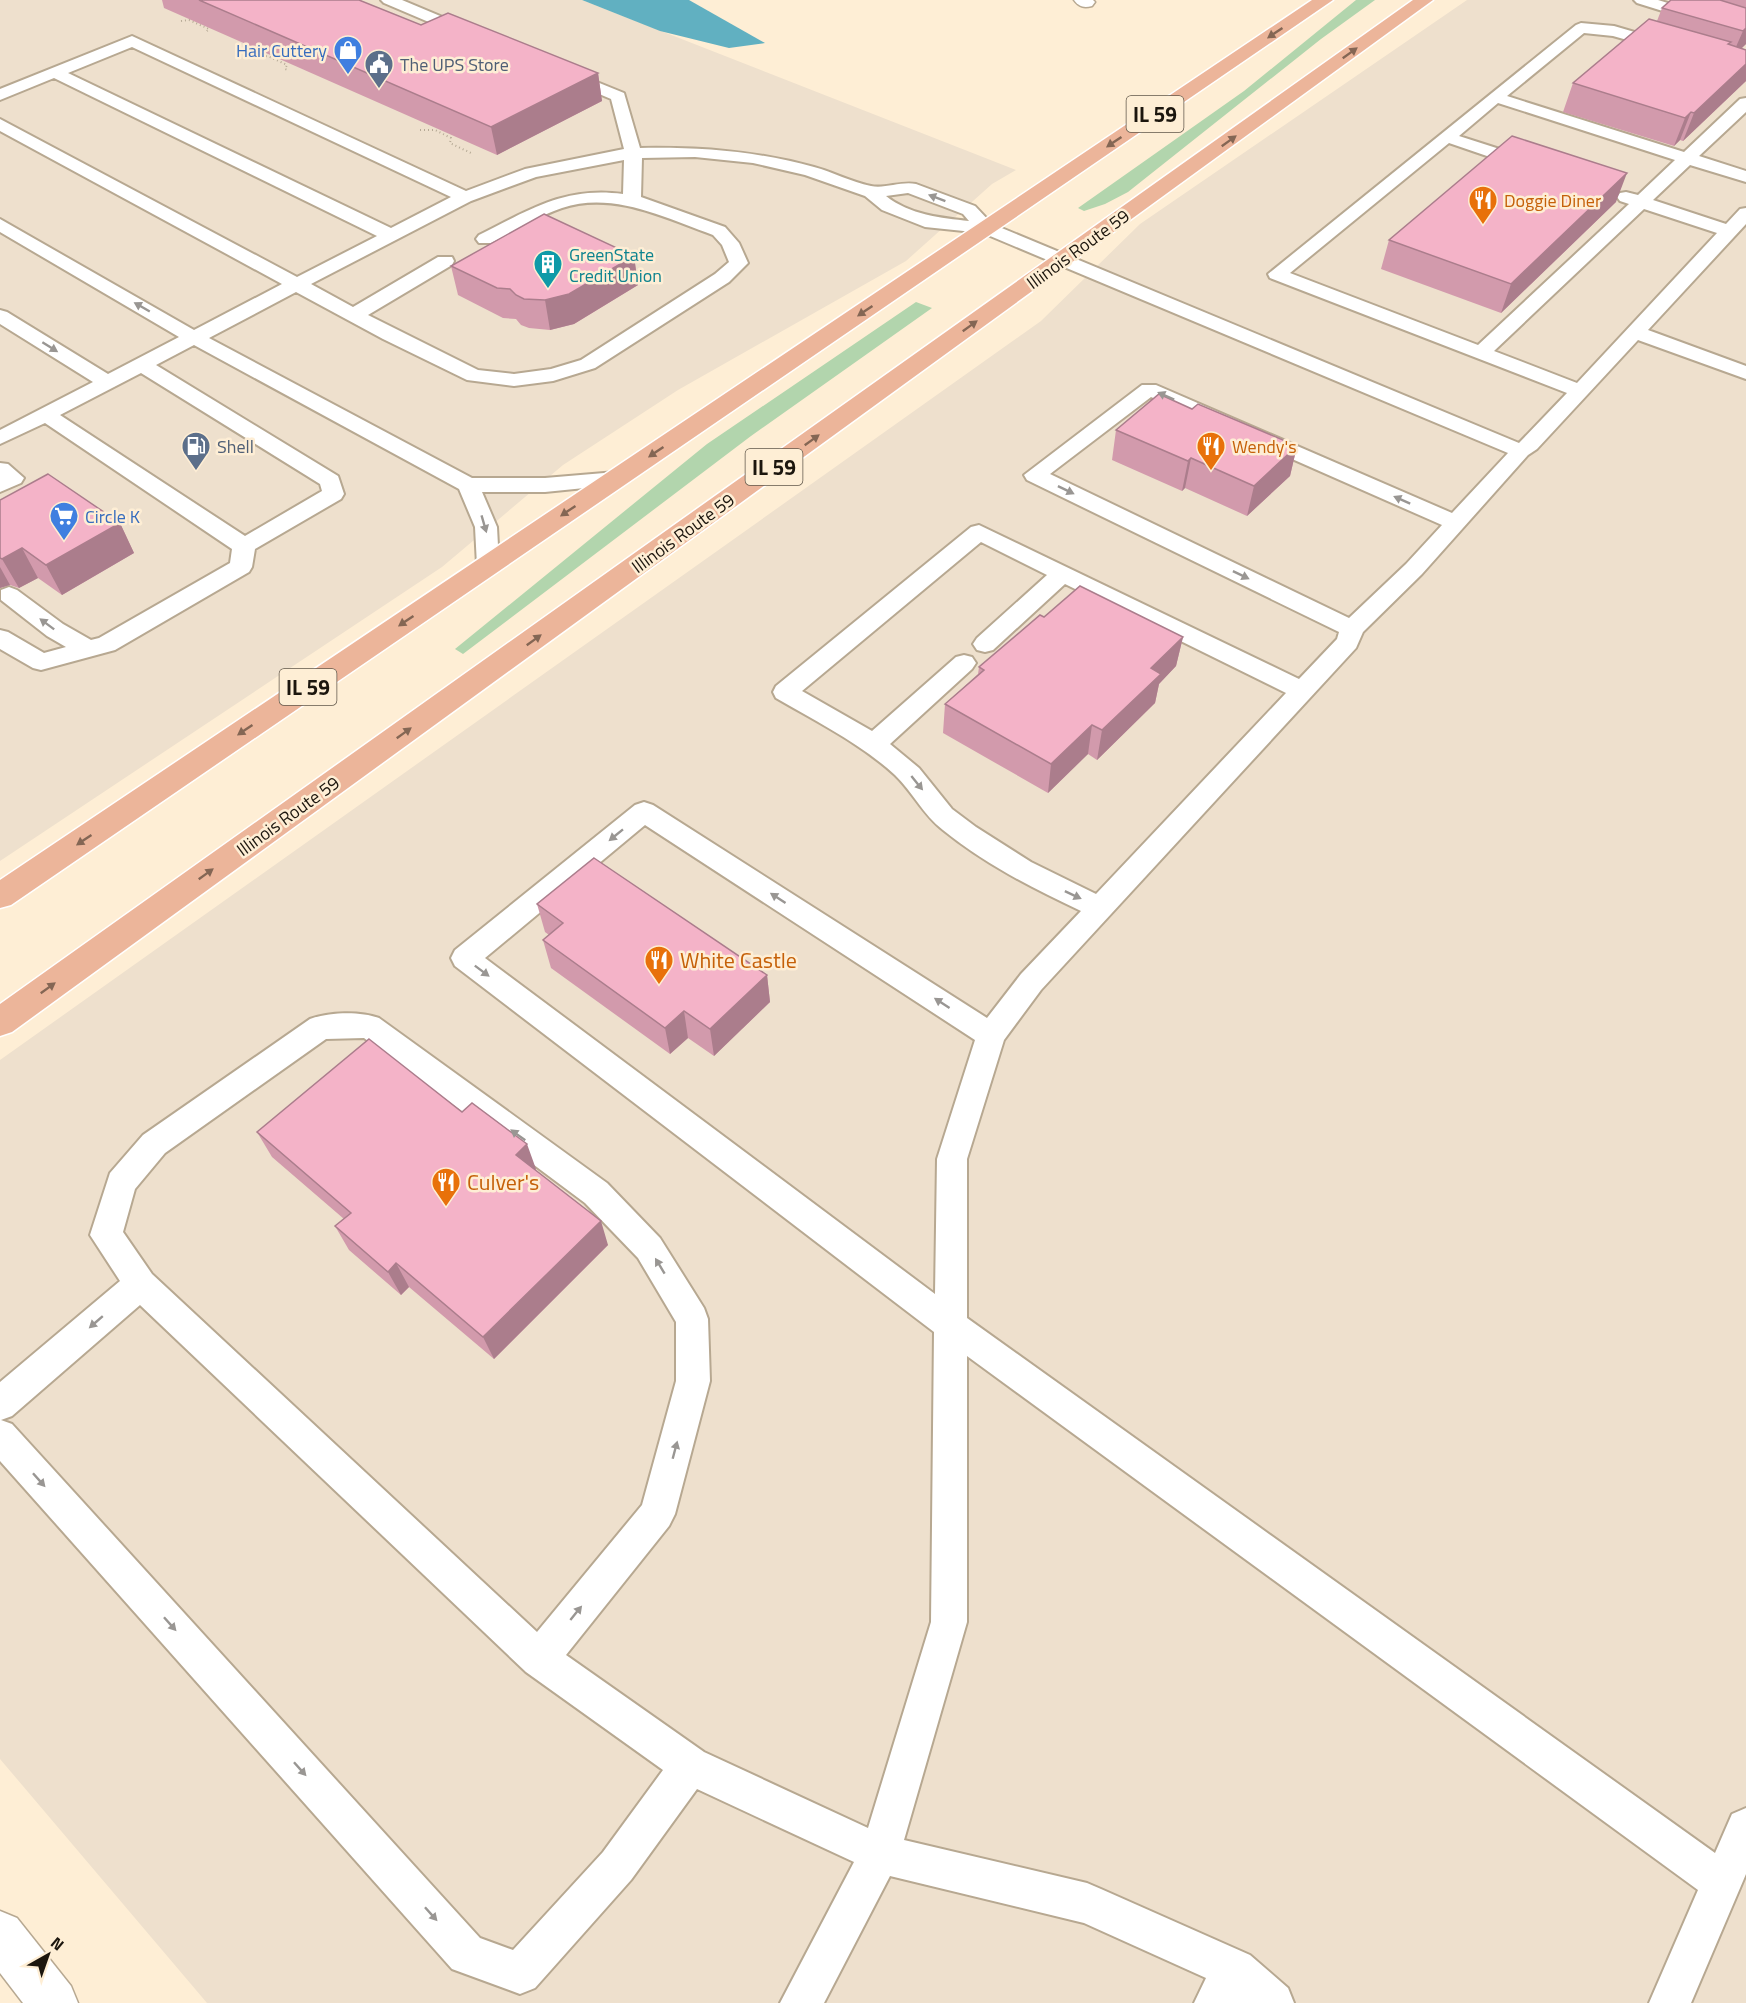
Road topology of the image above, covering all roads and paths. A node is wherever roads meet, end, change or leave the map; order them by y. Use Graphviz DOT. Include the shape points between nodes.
graph roads {
  1 [pos="389,0"];
  2 [pos="1324,0"];
  3 [pos="1424,0"];
  4 [pos="1642,0"];
  5 [pos="1746,32"];
  6 [pos="487,41"];
  7 [pos="1680,51"];
  8 [pos="553,69"];
  9 [pos="56,73"];
  10 [pos="0,95"];
  11 [pos="1495,97"];
  12 [pos="1746,103"];
  13 [pos="0,124"];
  14 [pos="1446,137"];
  15 [pos="633,153"];
  16 [pos="1688,158"];
  17 [pos="1544,170"];
  18 [pos="1746,177"];
  19 [pos="1609,191"];
  20 [pos="871,192"];
  21 [pos="465,197"];
  22 [pos="632,200"];
  23 [pos="1641,202"];
  24 [pos="1738,222"];
  25 [pos="0,224"];
  26 [pos="986,228"];
  27 [pos="390,235"];
  28 [pos="486,239"];
  29 [pos="445,261"];
  30 [pos="1062,261"];
  31 [pos="296,283"];
  32 [pos="354,315"];
  33 [pos="0,316"];
  34 [pos="1634,332"];
  35 [pos="193,337"];
  36 [pos="1481,353"];
  37 [pos="140,364"];
  38 [pos="1746,373"];
  39 [pos="107,382"];
  40 [pos="1580,391"];
  41 [pos="45,414"];
  42 [pos="3,432"];
  43 [pos="1521,451"];
  44 [pos="0,469"];
  45 [pos="616,479"];
  46 [pos="0,485"];
  47 [pos="468,485"];
  48 [pos="1456,523"];
  49 [pos="243,546"];
  50 [pos="488,565"];
  51 [pos="1064,573"];
  52 [pos="9,595"];
  53 [pos="1352,629"];
  54 [pos="0,638"];
  55 [pos="985,644"];
  56 [pos="87,649"];
  57 [pos="964,663"];
  58 [pos="1303,691"];
  59 [pos="874,743"];
  60 [pos="0,896"];
  61 [pos="1100,908"];
  62 [pos="0,1022"];
  63 [pos="991,1035"];
  64 [pos="141,1284"];
  65 [pos="951,1325"];
  66 [pos="0,1404"];
  67 [pos="0,1436"];
  68 [pos="539,1659"];
  69 [pos="690,1767"];
  70 [pos="1746,1828"];
  71 [pos="880,1854"];
  72 [pos="1722,1883"];
  73 [pos="0,1935"];
  74 [pos="1225,1987"];
  75 [pos="54,2003"];
  76 [pos="801,2003"];
  77 [pos="1273,2003"];
  78 [pos="1670,2003"];
  1 -- 6 [label="lane"];
  2 -- 26 [label="main road, IL 59, one-way"];
  30 -- 3 [label="main road, Illinois Route 59 / IL 59, one-way"];
  4 -- 5 [label="lane"];
  7 -- 11 [label="lane" via="1614,31 1581,28"];
  8 -- 15 [label="lane" via="618,96"];
  9 -- 10 [label="lane"];
  9 -- 21 [label="lane" via="132,41"];
  9 -- 27 [label="lane"];
  11 -- 14 [label="lane"];
  11 -- 16 [label="lane"];
  12 -- 16 [label="lane"];
  13 -- 31 [label="lane"];
  14 -- 17 [label="lane"];
  14 -- 36 [label="lane" via="1276,274"];
  15 -- 20 [label="lane" via="695,152 753,158 810,171"];
  15 -- 21 [label="lane" via="531,173"];
  15 -- 22 [label="lane"];
  16 -- 18 [label="lane"];
  16 -- 23 [label="lane"];
  19 -- 23 [label="lane"];
  20 -- 26 [label="lane" via="888,206 931,223"];
  26 -- 20 [label="lane, one-way" via="969,210 910,188"];
  21 -- 27 [label="lane"];
  22 -- 28 [label="lane" via="600,196 557,203"];
  22 -- 32 [label="lane" via="719,231 739,263 722,278 588,364 553,375 514,380 474,376"];
  23 -- 24 [label="lane"];
  23 -- 36 [label="lane"];
  24 -- 34 [label="lane"];
  35 -- 25 [label="lane, one-way"];
  26 -- 30 [label="lane"];
  26 -- 45 [label="main road, IL 59, one-way"];
  27 -- 31 [label="lane"];
  29 -- 32 [label="lane"];
  30 -- 43 [label="lane"];
  62 -- 30 [label="main road, Illinois Route 59 / IL 59, one-way"];
  31 -- 32 [label="lane"];
  31 -- 35 [label="lane"];
  33 -- 39 [label="lane, one-way"];
  34 -- 38 [label="lane"];
  34 -- 40 [label="lane"];
  35 -- 37 [label="lane"];
  35 -- 47 [label="lane"];
  36 -- 40 [label="lane"];
  37 -- 39 [label="lane"];
  37 -- 49 [label="lane" via="330,481 333,494"];
  39 -- 41 [label="lane"];
  40 -- 43 [label="lane"];
  41 -- 42 [label="lane"];
  41 -- 49 [label="lane"];
  43 -- 48 [label="lane"];
  44 -- 46 [label="lane" via="13,478"];
  45 -- 47 [label="lane" via="545,485"];
  45 -- 50 [label="main road, IL 59, one-way"];
  47 -- 50 [label="lane, one-way" via="486,527"];
  48 -- 53 [label="lane"];
  48 -- 53 [label="lane, one-way" via="1149,389 1035,475"];
  49 -- 56 [label="lane" via="241,567 107,644"];
  50 -- 60 [label="main road, IL 59, one-way"];
  51 -- 55 [label="lane"];
  51 -- 58 [label="lane"];
  51 -- 59 [label="lane" via="979,532 785,692"];
  56 -- 52 [label="lane, one-way"];
  53 -- 58 [label="lane" via="1348,642"];
  54 -- 56 [label="lane" via="41,662"];
  57 -- 59 [label="lane"];
  58 -- 61 [label="lane"];
  59 -- 61 [label="lane, one-way" via="906,771 946,819 990,852"];
  61 -- 63 [label="lane" via="1031,982"];
  63 -- 65 [label="lane" via="952,1159"];
  63 -- 65 [label="lane, one-way" via="644,812 465,958"];
  64 -- 66 [label="lane, one-way"];
  64 -- 68 [label="lane"];
  68 -- 64 [label="lane, one-way" via="657,1515 693,1381 692,1319 649,1248 596,1193 369,1026 320,1027 154,1144 121,1183 106,1235"];
  65 -- 71 [label="lane" via="950,1622"];
  65 -- 72 [label="lane"];
  67 -- 69 [label="lane, one-way" via="467,1954 520,1973 616,1866"];
  68 -- 69 [label="lane"];
  69 -- 71 [label="lane"];
  70 -- 72 [label="lane"];
  71 -- 74 [label="lane" via="1088,1903"];
  71 -- 76 [label="lane"];
  72 -- 78 [label="lane"];
  73 -- 75 [label="street"];
  74 -- 77 [label="lane"];
}
